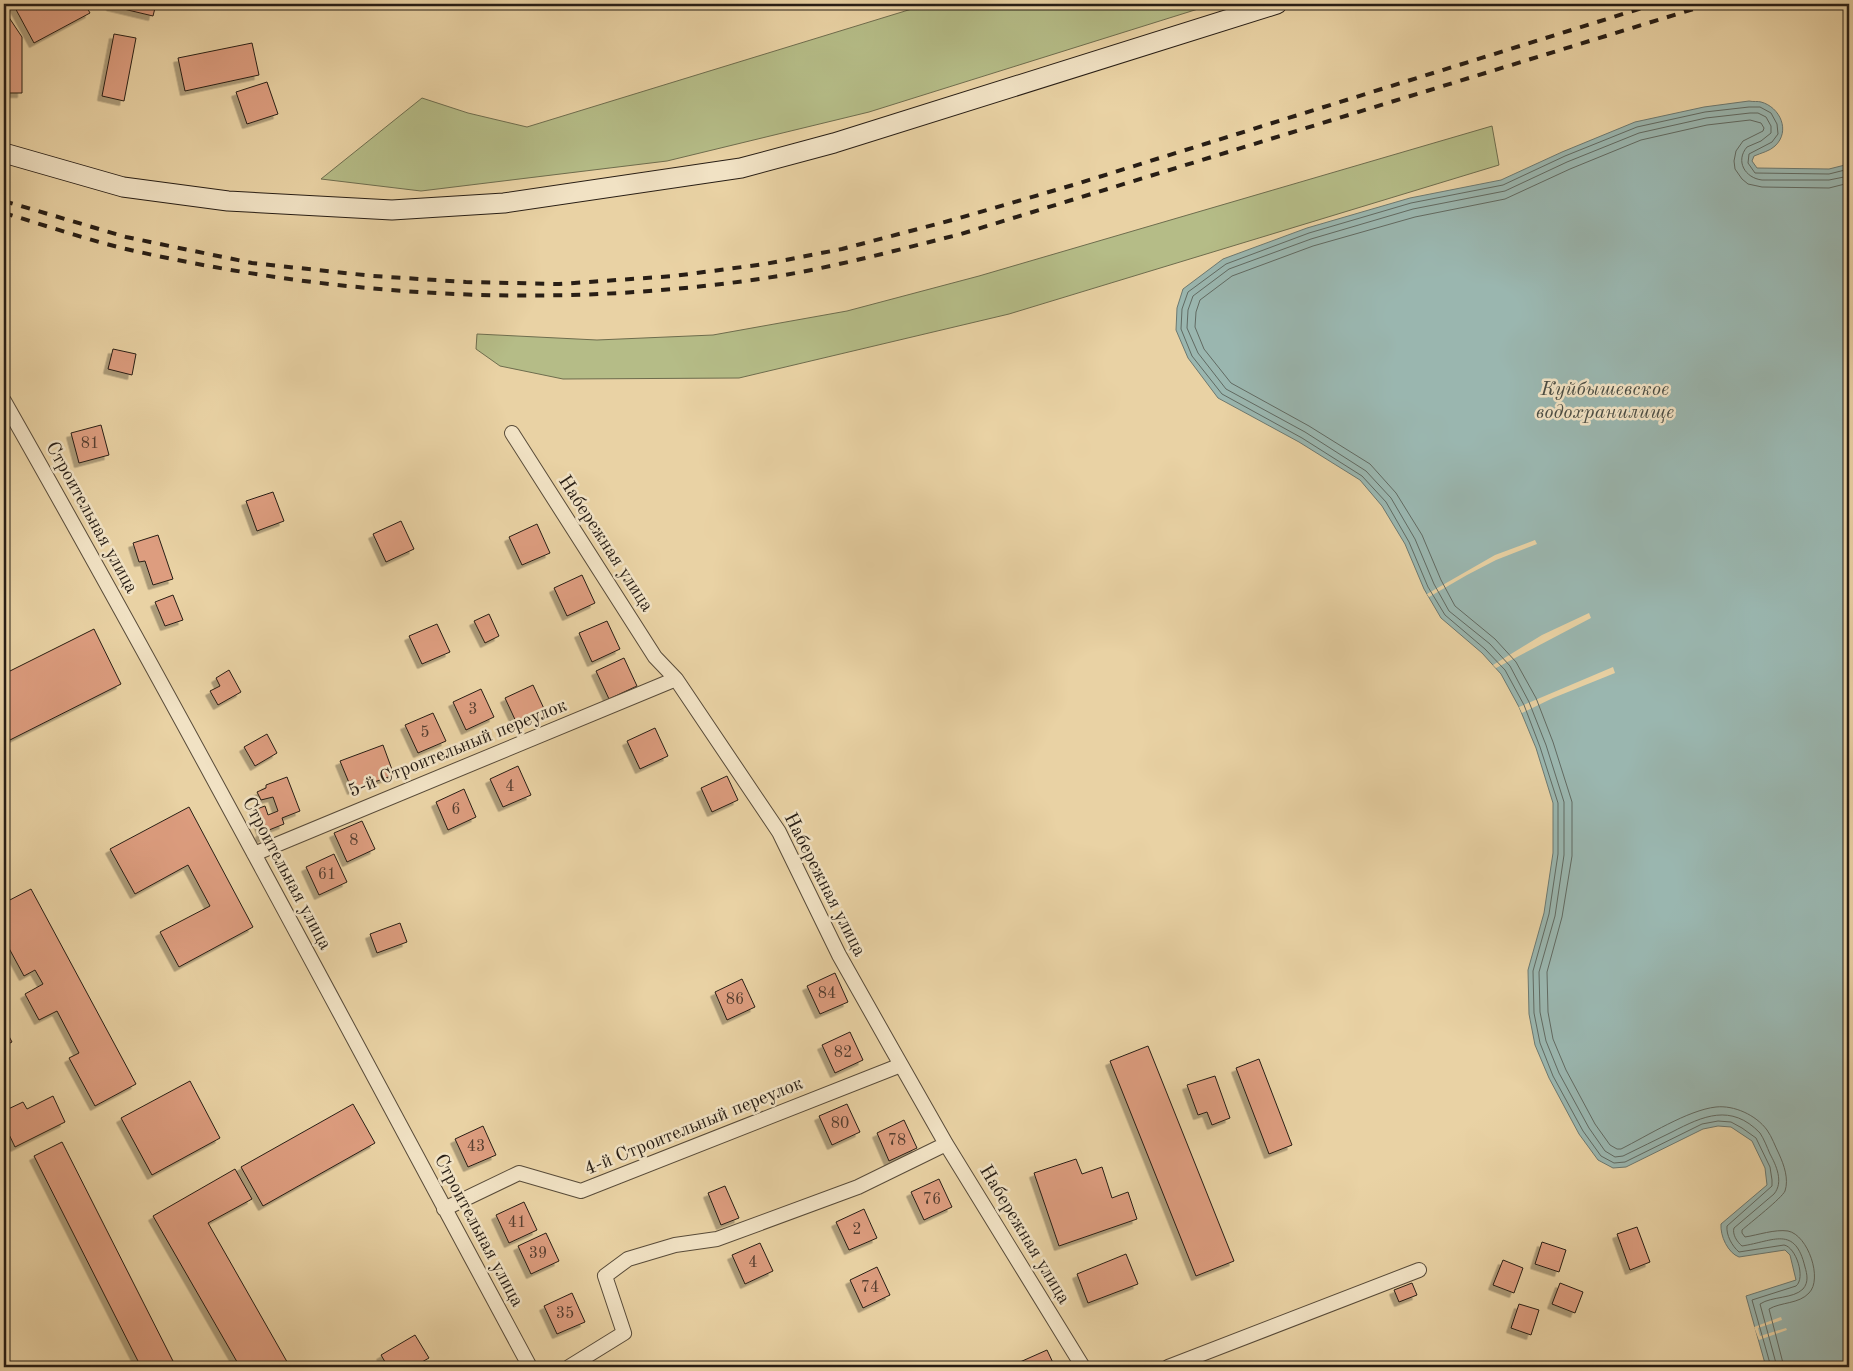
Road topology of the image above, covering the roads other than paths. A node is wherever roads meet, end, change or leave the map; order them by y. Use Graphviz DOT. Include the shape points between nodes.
graph roads {
  1 [pos="1277,4"];
  2 [pos="4,153"];
  3 [pos="4,401"];
  4 [pos="512,433"];
  5 [pos="676,679"];
  6 [pos="254,854"];
  7 [pos="901,1065"];
  8 [pos="946,1144"];
  9 [pos="444,1209"];
  10 [pos="1419,1270"];
  11 [pos="530,1367"];
  12 [pos="569,1367"];
  13 [pos="1083,1367"];
  14 [pos="1168,1367"];
  1 -- 2 [label="main road" via="843,140 741,168 504,203 392,210 228,201 123,187"];
  3 -- 6 [label="street, Строительная улица"];
  4 -- 5 [label="street, Набережная улица" via="656,657"];
  5 -- 6 [label="street, 5-й Строительный переулок"];
  5 -- 7 [label="street, Набережная улица" via="779,832 839,955"];
  6 -- 9 [label="street, Строительная улица"];
  7 -- 8 [label="street, Набережная улица"];
  7 -- 9 [label="street, 4-й Строительный переулок" via="581,1191 519,1173"];
  8 -- 12 [label="street" via="858,1187 717,1239 676,1245 628,1258 605,1276 624,1333"];
  8 -- 13 [label="street, Набережная улица"];
  9 -- 11 [label="street, Строительная улица"];
  10 -- 14 [label="street"];
}
